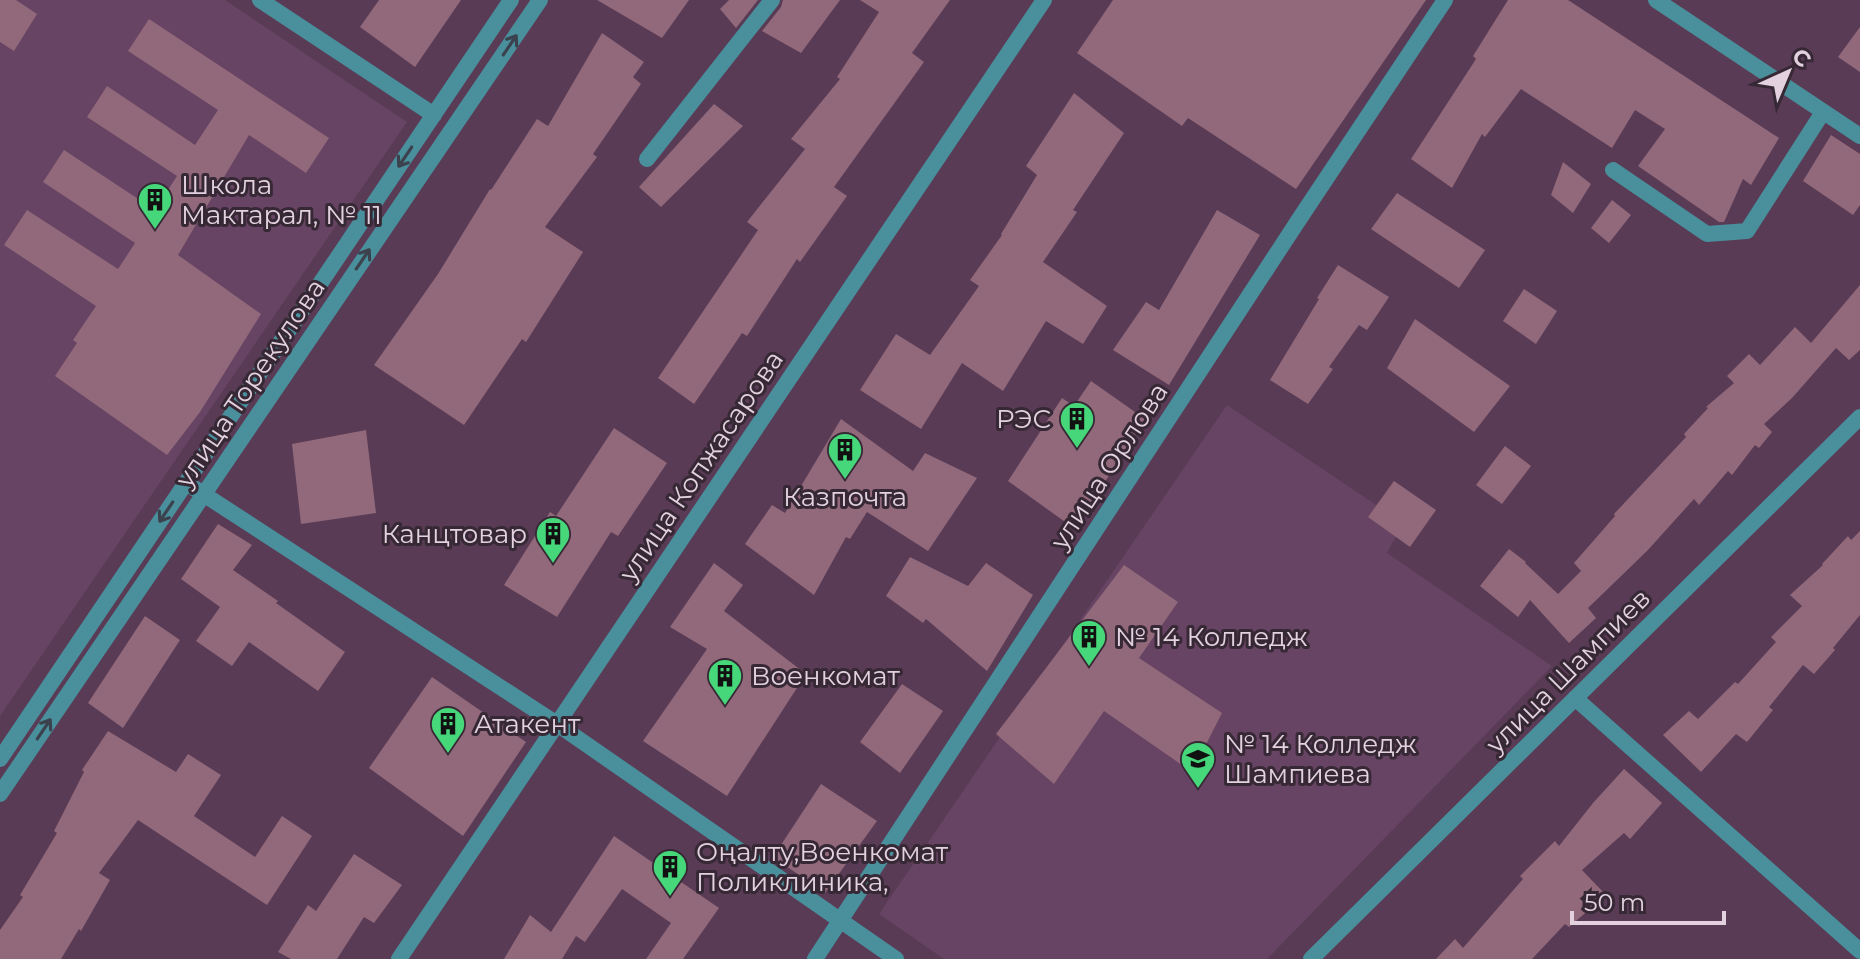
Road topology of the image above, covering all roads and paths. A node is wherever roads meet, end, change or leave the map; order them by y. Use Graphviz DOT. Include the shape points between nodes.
graph roads {
  1 [pos="260,0"];
  2 [pos="511,0"];
  3 [pos="540,0"];
  4 [pos="772,0"];
  5 [pos="1044,0"];
  6 [pos="1445,0"];
  7 [pos="1656,0"];
  8 [pos="1823,112"];
  9 [pos="434,115"];
  10 [pos="1860,136"];
  11 [pos="647,159"];
  12 [pos="1613,170"];
  13 [pos="1860,417"];
  14 [pos="186,483"];
  15 [pos="203,494"];
  16 [pos="1575,698"];
  17 [pos="557,724"];
  18 [pos="0,759"];
  19 [pos="0,794"];
  20 [pos="842,921"];
  21 [pos="1860,951"];
  22 [pos="399,959"];
  23 [pos="815,959"];
  24 [pos="896,959"];
  25 [pos="1311,959"];
  1 -- 9 [label="street"];
  2 -- 9 [label="street, улица Торекулова"];
  15 -- 3 [label="street, улица Торекулова, one-way"];
  4 -- 11 [label="street"];
  5 -- 17 [label="street, улица Копжасарова"];
  6 -- 20 [label="street, улица Орлова"];
  7 -- 8 [label="street"];
  8 -- 10 [label="street"];
  8 -- 12 [label="street" via="1747,231 1707,234"];
  9 -- 14 [label="street, улица Торекулова, one-way"];
  13 -- 16 [label="street, улица Шампиев"];
  14 -- 15 [label="street"];
  14 -- 18 [label="street, улица Торекулова, one-way"];
  15 -- 17 [label="street"];
  19 -- 15 [label="street, улица Торекулова, one-way"];
  16 -- 21 [label="street"];
  16 -- 25 [label="street, улица Шампиев"];
  17 -- 20 [label="street"];
  17 -- 22 [label="street, улица Копжасарова"];
  20 -- 23 [label="street, улица Орлова"];
  20 -- 24 [label="street"];
}
